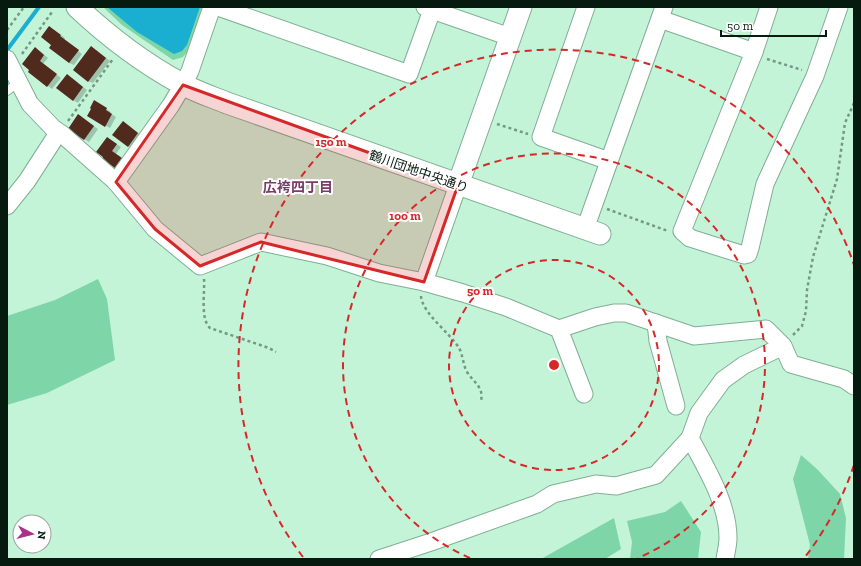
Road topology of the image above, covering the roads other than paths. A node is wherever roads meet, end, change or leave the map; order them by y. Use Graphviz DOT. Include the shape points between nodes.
graph roads {
  1 [pos="77,7"];
  2 [pos="212,7"];
  3 [pos="218,7"];
  4 [pos="521,7"];
  5 [pos="586,7"];
  6 [pos="769,7"];
  7 [pos="839,7"];
  8 [pos="430,8"];
  9 [pos="662,13"];
  10 [pos="510,37"];
  11 [pos="758,54"];
  12 [pos="11,73"];
  13 [pos="183,85"];
  14 [pos="58,133"];
  15 [pos="609,162"];
  16 [pos="116,182"];
  17 [pos="458,185"];
  18 [pos="7,206"];
  19 [pos="593,232"];
  20 [pos="424,282"];
  21 [pos="656,323"];
  22 [pos="559,329"];
  23 [pos="788,341"];
  24 [pos="854,386"];
  25 [pos="584,394"];
  26 [pos="676,406"];
  27 [pos="690,438"];
  28 [pos="379,559"];
  29 [pos="725,559"];
  1 -- 13 [label="street, 鶴川団地中央通り" via="122,46"];
  2 -- 13 [label="street"];
  3 -- 8 [label="street" via="409,74"];
  4 -- 10 [label="street"];
  5 -- 15 [label="street" via="541,137"];
  6 -- 11 [label="street"];
  7 -- 11 [label="street" via="815,76 765,184 750,248 748,254 744,255 690,238 682,231"];
  8 -- 10 [label="street"];
  9 -- 11 [label="street"];
  9 -- 15 [label="street"];
  10 -- 17 [label="street"];
  12 -- 14 [label="street" via="30,104"];
  13 -- 16 [label="street"];
  13 -- 17 [label="street, 鶴川団地中央通り"];
  14 -- 16 [label="street"];
  14 -- 18 [label="street" via="27,181"];
  15 -- 19 [label="street"];
  16 -- 20 [label="street" via="155,229 200,266 261,242 327,256 379,273"];
  17 -- 19 [label="street, 鶴川団地中央通り"];
  17 -- 20 [label="street"];
  20 -- 22 [label="street" via="506,307"];
  21 -- 22 [label="street" via="614,313"];
  21 -- 23 [label="street" via="694,336 766,329"];
  21 -- 26 [label="street" via="658,341"];
  22 -- 25 [label="street"];
  23 -- 24 [label="street" via="791,364 844,379"];
  23 -- 27 [label="street" via="744,365 723,380 699,413"];
  27 -- 28 [label="street" via="656,475 616,486 596,484 553,494 537,504"];
  27 -- 29 [label="street" via="715,485 723,507 728,537"];
}
